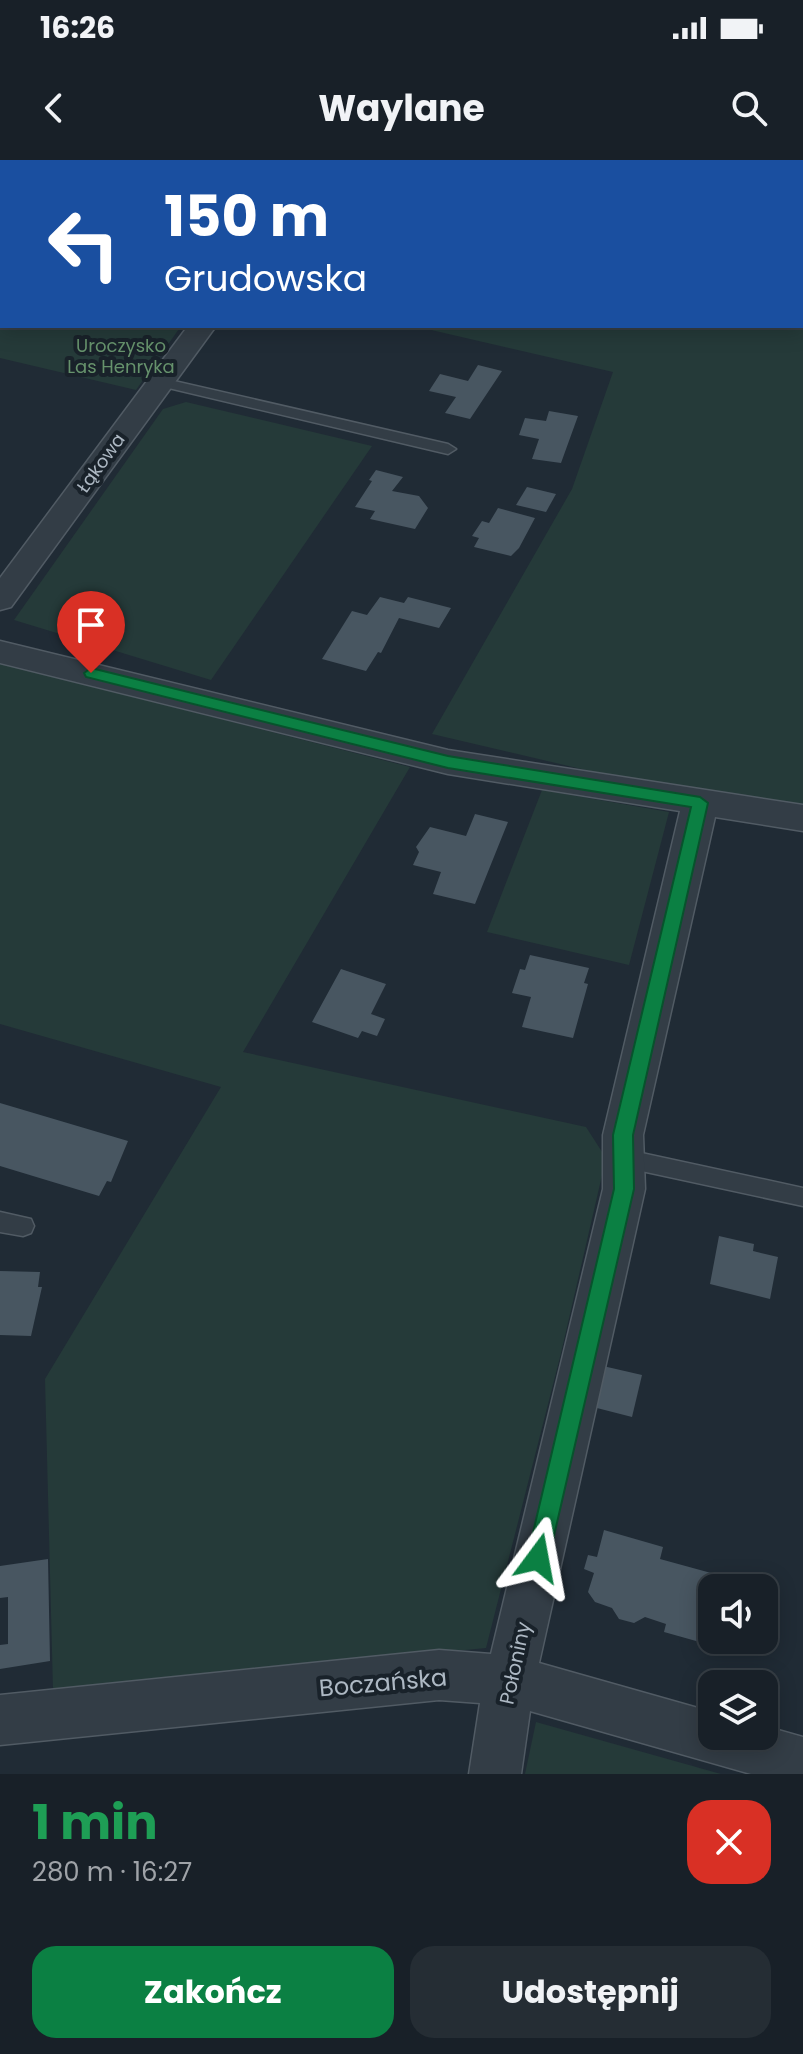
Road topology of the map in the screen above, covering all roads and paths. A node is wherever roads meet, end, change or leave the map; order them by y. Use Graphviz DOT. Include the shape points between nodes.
graph roads {
  1 [pos="201,328"];
  2 [pos="161,382"];
  3 [pos="448,449"];
  4 [pos="0,600"];
  5 [pos="0,652"];
  6 [pos="700,803"];
  7 [pos="803,818"];
  8 [pos="623,1158"];
  9 [pos="803,1197"];
  10 [pos="0,1222"];
  11 [pos="23,1226"];
  12 [pos="510,1680"];
  13 [pos="0,1720"];
  14 [pos="803,1763"];
  15 [pos="495,1774"];
  1 -- 2 [label="street, Łąkowa"];
  2 -- 3 [label="lane"];
  2 -- 4 [label="street, Łąkowa"];
  5 -- 6 [label="street" via="448,762"];
  6 -- 7 [label="street"];
  6 -- 8 [label="street, Połoniny" via="623,1135"];
  8 -- 9 [label="lane"];
  8 -- 12 [label="street, Połoniny" via="624,1189"];
  10 -- 11 [label="lane"];
  12 -- 13 [label="street, Boczańska" via="439,1675"];
  12 -- 14 [label="street, Boczańska"];
  12 -- 15 [label="street, Połoniny"];
}
